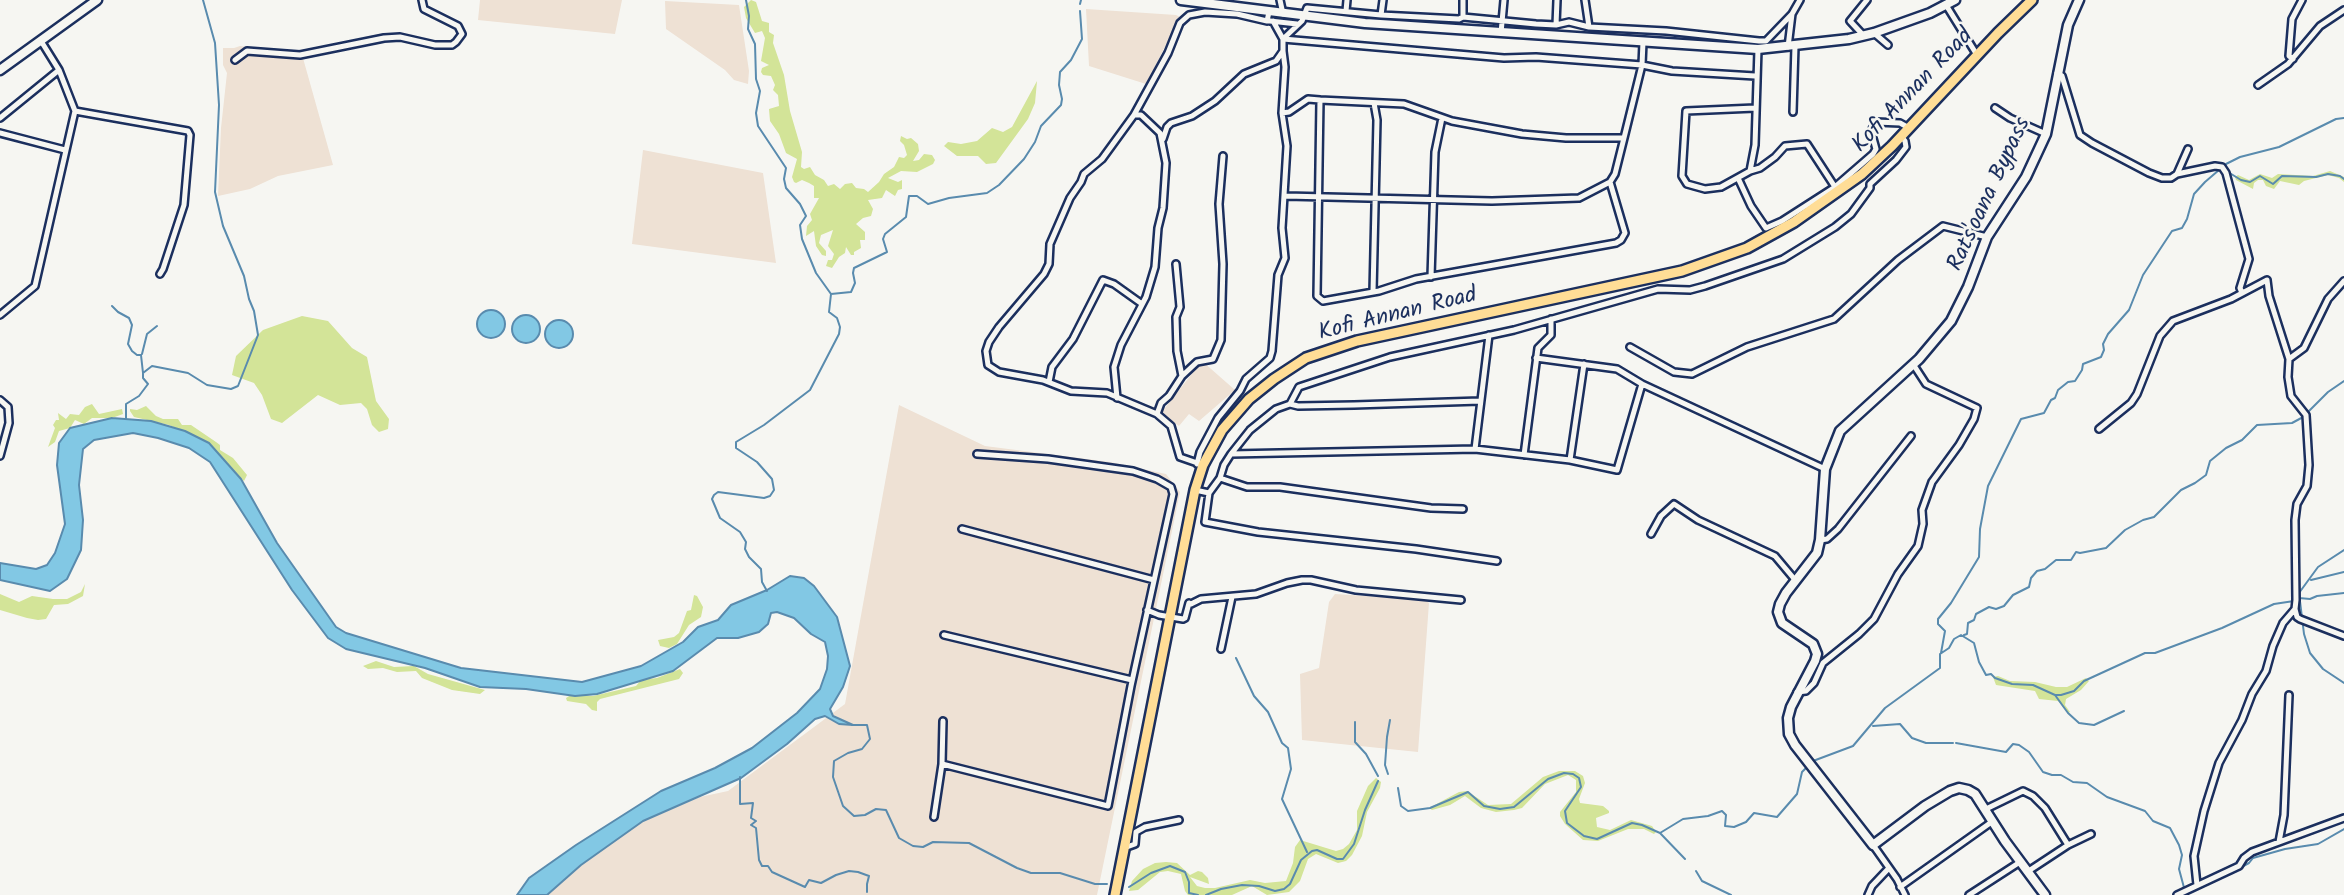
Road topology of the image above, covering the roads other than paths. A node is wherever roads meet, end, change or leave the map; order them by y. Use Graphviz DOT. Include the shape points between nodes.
graph roads {
  1 [pos="97,0"];
  2 [pos="422,0"];
  3 [pos="1181,0"];
  4 [pos="1280,0"];
  5 [pos="1347,0"];
  6 [pos="1383,0"];
  7 [pos="1463,0"];
  8 [pos="1504,0"];
  9 [pos="1557,0"];
  10 [pos="1585,0"];
  11 [pos="1800,0"];
  12 [pos="1867,0"];
  13 [pos="1955,0"];
  14 [pos="2025,0"];
  15 [pos="2032,0"];
  16 [pos="2302,0"];
  17 [pos="2077,1"];
  18 [pos="1946,5"];
  19 [pos="2344,10"];
  20 [pos="1346,11"];
  21 [pos="1283,14"];
  22 [pos="1793,14"];
  23 [pos="1381,15"];
  24 [pos="1304,17"];
  25 [pos="1463,17"];
  26 [pos="1270,18"];
  27 [pos="1502,21"];
  28 [pos="1297,24"];
  29 [pos="1556,25"];
  30 [pos="1589,27"];
  31 [pos="1501,33"];
  32 [pos="1874,33"];
  33 [pos="1998,33"];
  34 [pos="1863,35"];
  35 [pos="1283,39"];
  36 [pos="41,41"];
  37 [pos="1643,42"];
  38 [pos="1888,45"];
  39 [pos="1792,47"];
  40 [pos="1758,49"];
  41 [pos="1283,51"];
  42 [pos="1977,55"];
  43 [pos="2293,59"];
  44 [pos="235,60"];
  45 [pos="1642,65"];
  46 [pos="0,70"];
  47 [pos="59,70"];
  48 [pos="2057,73"];
  49 [pos="1755,76"];
  50 [pos="2258,85"];
  51 [pos="1320,100"];
  52 [pos="1374,103"];
  53 [pos="1755,108"];
  54 [pos="1995,108"];
  55 [pos="75,111"];
  56 [pos="1793,112"];
  57 [pos="1282,113"];
  58 [pos="1134,115"];
  59 [pos="0,118"];
  60 [pos="1442,118"];
  61 [pos="1909,128"];
  62 [pos="0,133"];
  63 [pos="2046,134"];
  64 [pos="1901,136"];
  65 [pos="1623,138"];
  66 [pos="1163,139"];
  67 [pos="2188,149"];
  68 [pos="65,150"];
  69 [pos="1223,156"];
  70 [pos="1750,170"];
  71 [pos="2177,174"];
  72 [pos="1738,178"];
  73 [pos="1609,182"];
  74 [pos="1835,187"];
  75 [pos="1286,196"];
  76 [pos="1317,197"];
  77 [pos="1375,198"];
  78 [pos="1434,199"];
  79 [pos="1987,237"];
  80 [pos="1176,264"];
  81 [pos="160,274"];
  82 [pos="1431,277"];
  83 [pos="2344,281"];
  84 [pos="1373,292"];
  85 [pos="2242,293"];
  86 [pos="1142,304"];
  87 [pos="0,316"];
  88 [pos="1551,319"];
  89 [pos="1489,335"];
  90 [pos="1630,347"];
  91 [pos="1536,358"];
  92 [pos="2290,359"];
  93 [pos="1584,364"];
  94 [pos="1913,364"];
  95 [pos="1182,376"];
  96 [pos="1049,382"];
  97 [pos="1642,384"];
  98 [pos="1117,398"];
  99 [pos="0,400"];
  100 [pos="1480,401"];
  101 [pos="1290,404"];
  102 [pos="1157,414"];
  103 [pos="2099,429"];
  104 [pos="1911,436"];
  105 [pos="2,442"];
  106 [pos="1475,449"];
  107 [pos="977,454"];
  108 [pos="1231,454"];
  109 [pos="1524,455"];
  110 [pos="0,456"];
  111 [pos="1570,460"];
  112 [pos="1200,465"];
  113 [pos="1825,468"];
  114 [pos="1220,478"];
  115 [pos="1195,490"];
  116 [pos="1209,493"];
  117 [pos="1463,509"];
  118 [pos="962,529"];
  119 [pos="1651,534"];
  120 [pos="1820,540"];
  121 [pos="1497,561"];
  122 [pos="1154,580"];
  123 [pos="1796,581"];
  124 [pos="1232,597"];
  125 [pos="1461,600"];
  126 [pos="1222,605"];
  127 [pos="2295,609"];
  128 [pos="1147,610"];
  129 [pos="1169,618"];
  130 [pos="944,635"];
  131 [pos="2344,636"];
  132 [pos="1221,649"];
  133 [pos="1132,680"];
  134 [pos="1797,692"];
  135 [pos="2289,695"];
  136 [pos="943,720"];
  137 [pos="942,764"];
  138 [pos="1986,809"];
  139 [pos="934,817"];
  140 [pos="2344,818"];
  141 [pos="1179,820"];
  142 [pos="1993,821"];
  143 [pos="2091,834"];
  144 [pos="2279,842"];
  145 [pos="1873,845"];
  146 [pos="2068,845"];
  147 [pos="1124,848"];
  148 [pos="2020,862"];
  149 [pos="1889,869"];
  150 [pos="2027,872"];
  151 [pos="2196,886"];
  152 [pos="1900,887"];
  153 [pos="1115,895"];
  154 [pos="1868,895"];
  155 [pos="1905,895"];
  156 [pos="1969,895"];
  157 [pos="2045,895"];
  158 [pos="2177,895"];
  159 [pos="2195,895"];
  1 -- 36 [label="street"];
  2 -- 44 [label="street" via="424,9 458,26 462,34 452,45 384,38 300,55 247,51"];
  3 -- 26 [label="street"];
  4 -- 21 [label="street"];
  5 -- 20 [label="street"];
  6 -- 23 [label="street"];
  7 -- 25 [label="street"];
  8 -- 27 [label="street"];
  9 -- 29 [label="street"];
  10 -- 30 [label="street"];
  11 -- 22 [label="street"];
  12 -- 34 [label="street" via="1850,21"];
  13 -- 18 [label="street"];
  14 -- 33 [label="main road, Kofi Annan Road"];
  15 -- 33 [label="main road, Kofi Annan Road"];
  16 -- 43 [label="street" via="2292,19 2289,56"];
  17 -- 48 [label="street, Rats'oana Bypass"];
  18 -- 32 [label="street"];
  18 -- 42 [label="street"];
  19 -- 43 [label="street" via="2320,26"];
  20 -- 23 [label="street"];
  20 -- 24 [label="street" via="1307,8"];
  21 -- 24 [label="street"];
  21 -- 26 [label="street"];
  22 -- 30 [label="street" via="1766,41"];
  22 -- 39 [label="street"];
  23 -- 25 [label="street"];
  24 -- 28 [label="street"];
  24 -- 31 [label="street"];
  25 -- 27 [label="street"];
  26 -- 28 [label="street"];
  26 -- 35 [label="street"];
  26 -- 58 [label="street" via="1205,12 1189,15 1180,23"];
  27 -- 29 [label="street"];
  27 -- 31 [label="street"];
  28 -- 35 [label="street"];
  29 -- 30 [label="street" via="1569,22"];
  31 -- 37 [label="street"];
  32 -- 34 [label="street"];
  32 -- 38 [label="street"];
  33 -- 42 [label="main road, Kofi Annan Road"];
  34 -- 39 [label="street"];
  35 -- 41 [label="street"];
  35 -- 45 [label="street"];
  36 -- 46 [label="street"];
  36 -- 47 [label="street"];
  37 -- 40 [label="street"];
  37 -- 45 [label="street"];
  39 -- 40 [label="street"];
  39 -- 56 [label="street"];
  40 -- 49 [label="street"];
  41 -- 57 [label="street"];
  41 -- 66 [label="street" via="1276,61 1244,74 1192,116 1171,123"];
  42 -- 61 [label="main road, Kofi Annan Road"];
  43 -- 50 [label="street"];
  45 -- 49 [label="street"];
  45 -- 65 [label="street"];
  47 -- 55 [label="street"];
  47 -- 59 [label="street"];
  48 -- 63 [label="street, Rats'oana Bypass"];
  48 -- 71 [label="street" via="2062,76 2080,135 2149,173 2162,178"];
  49 -- 53 [label="street"];
  51 -- 52 [label="street"];
  51 -- 57 [label="street" via="1308,99"];
  51 -- 76 [label="street"];
  52 -- 60 [label="street" via="1404,104"];
  52 -- 77 [label="street"];
  53 -- 70 [label="street"];
  53 -- 72 [label="street" via="1686,111 1683,181 1705,189"];
  54 -- 63 [label="street"];
  55 -- 68 [label="street"];
  55 -- 81 [label="street" via="188,131 184,205"];
  57 -- 75 [label="street" via="1287,140"];
  58 -- 66 [label="street" via="1153,124"];
  58 -- 96 [label="street" via="1102,159 1084,174 1052,239 1048,268 987,346 986,360 995,370"];
  60 -- 65 [label="street" via="1522,134"];
  60 -- 78 [label="street" via="1435,152"];
  61 -- 64 [label="main road, Kofi Annan Road"];
  61 -- 74 [label="street" via="1900,122 1876,122 1871,131 1877,149"];
  62 -- 68 [label="street"];
  63 -- 79 [label="street, Rats'oana Bypass" via="2026,177"];
  64 -- 88 [label="street" via="1906,147 1870,184 1851,214 1783,259 1690,290 1658,289"];
  64 -- 112 [label="main road, Kofi Annan Road" via="1862,174 1794,222 1722,258 1682,271 1357,341 1306,358 1249,399"];
  65 -- 73 [label="street"];
  66 -- 86 [label="street" via="1163,208 1155,267"];
  67 -- 71 [label="street"];
  68 -- 87 [label="street" via="35,286"];
  69 -- 95 [label="street" via="1221,340 1213,359 1197,362"];
  70 -- 72 [label="street"];
  70 -- 74 [label="street" via="1760,168 1785,146 1807,144"];
  71 -- 85 [label="street" via="2216,166 2226,173 2249,259"];
  72 -- 74 [label="street" via="1766,228"];
  73 -- 78 [label="street" via="1578,198"];
  73 -- 82 [label="street" via="1625,233 1622,240"];
  75 -- 76 [label="street"];
  75 -- 112 [label="street" via="1285,258 1278,275 1270,359 1246,379 1222,411 1200,452"];
  76 -- 77 [label="street"];
  76 -- 84 [label="street" via="1317,296 1323,301"];
  77 -- 78 [label="street"];
  77 -- 84 [label="street"];
  78 -- 82 [label="street"];
  79 -- 90 [label="street" via="1943,226 1834,319 1746,347 1692,374 1674,372"];
  79 -- 94 [label="street, Rats'oana Bypass" via="1951,321"];
  80 -- 95 [label="street" via="1180,307 1175,320"];
  82 -- 84 [label="street"];
  83 -- 92 [label="street" via="2328,299 2304,348"];
  85 -- 92 [label="street" via="2267,280"];
  85 -- 103 [label="street" via="2165,328 2137,394"];
  86 -- 96 [label="street" via="1103,280 1073,339 1052,367"];
  86 -- 98 [label="street" via="1114,367"];
  88 -- 89 [label="street"];
  88 -- 91 [label="street" via="1551,335 1538,348"];
  89 -- 100 [label="street"];
  89 -- 101 [label="street" via="1334,374 1299,387"];
  91 -- 93 [label="street"];
  91 -- 109 [label="street"];
  92 -- 127 [label="street" via="2291,396 2306,415 2309,466 2295,520"];
  93 -- 97 [label="street" via="1616,369"];
  93 -- 111 [label="street"];
  94 -- 113 [label="street, Rats'oana Bypass" via="1840,431"];
  94 -- 134 [label="street" via="1926,384 1977,408 1974,419 1932,482 1922,510 1918,546 1874,619 1823,663 1806,691"];
  95 -- 102 [label="street"];
  96 -- 98 [label="street" via="1071,391"];
  97 -- 111 [label="street" via="1617,470"];
  97 -- 113 [label="street"];
  98 -- 102 [label="street"];
  99 -- 105 [label="street" via="8,407 9,423"];
  100 -- 101 [label="street"];
  100 -- 106 [label="street"];
  101 -- 108 [label="street" via="1263,418"];
  102 -- 112 [label="street" via="1171,426 1180,457"];
  104 -- 120 [label="street" via="1838,529"];
  105 -- 110 [label="street"];
  106 -- 108 [label="street"];
  106 -- 109 [label="street"];
  107 -- 122 [label="street" via="1133,471 1171,487"];
  108 -- 114 [label="street"];
  109 -- 111 [label="street"];
  112 -- 115 [label="main road, Kofi Annan Road"];
  113 -- 120 [label="street, Rats'oana Bypass"];
  114 -- 116 [label="street"];
  114 -- 117 [label="street" via="1247,487"];
  115 -- 116 [label="street"];
  115 -- 129 [label="main road, Kofi Annan Road"];
  116 -- 121 [label="street" via="1205,522"];
  118 -- 122 [label="street"];
  119 -- 123 [label="street" via="1674,504 1775,556"];
  120 -- 123 [label="street, Rats'oana Bypass"];
  122 -- 128 [label="street"];
  123 -- 134 [label="street, Rats'oana Bypass" via="1780,604 1779,620 1813,644 1817,654"];
  124 -- 125 [label="street" via="1311,580 1356,590"];
  124 -- 126 [label="street"];
  124 -- 126 [label="street"];
  126 -- 129 [label="street" via="1202,599 1189,603 1183,620"];
  126 -- 132 [label="street" via="1226,634"];
  127 -- 131 [label="street" via="2300,619"];
  127 -- 151 [label="street" via="2283,623 2266,671 2219,763 2194,856"];
  128 -- 129 [label="street"];
  128 -- 133 [label="street"];
  129 -- 147 [label="main road, Kofi Annan Road"];
  130 -- 133 [label="street"];
  133 -- 137 [label="street" via="1108,806"];
  134 -- 145 [label="street, Rats'oana Bypass" via="1788,718 1789,734"];
  135 -- 144 [label="street"];
  136 -- 137 [label="street"];
  137 -- 139 [label="street"];
  138 -- 142 [label="street"];
  138 -- 145 [label="street" via="1975,794 1959,788 1925,806"];
  138 -- 146 [label="street" via="2023,791 2045,808"];
  140 -- 144 [label="street"];
  141 -- 147 [label="street" via="1145,827 1136,832 1135,844"];
  142 -- 148 [label="street"];
  142 -- 152 [label="street"];
  143 -- 146 [label="street"];
  144 -- 151 [label="street" via="2252,852 2239,866"];
  145 -- 149 [label="street"];
  146 -- 150 [label="street"];
  147 -- 153 [label="main road, Kofi Annan Road"];
  148 -- 150 [label="street"];
  148 -- 156 [label="street"];
  149 -- 152 [label="street"];
  149 -- 154 [label="street"];
  150 -- 157 [label="street"];
  151 -- 158 [label="street"];
  151 -- 159 [label="street"];
  152 -- 155 [label="street"];
}
